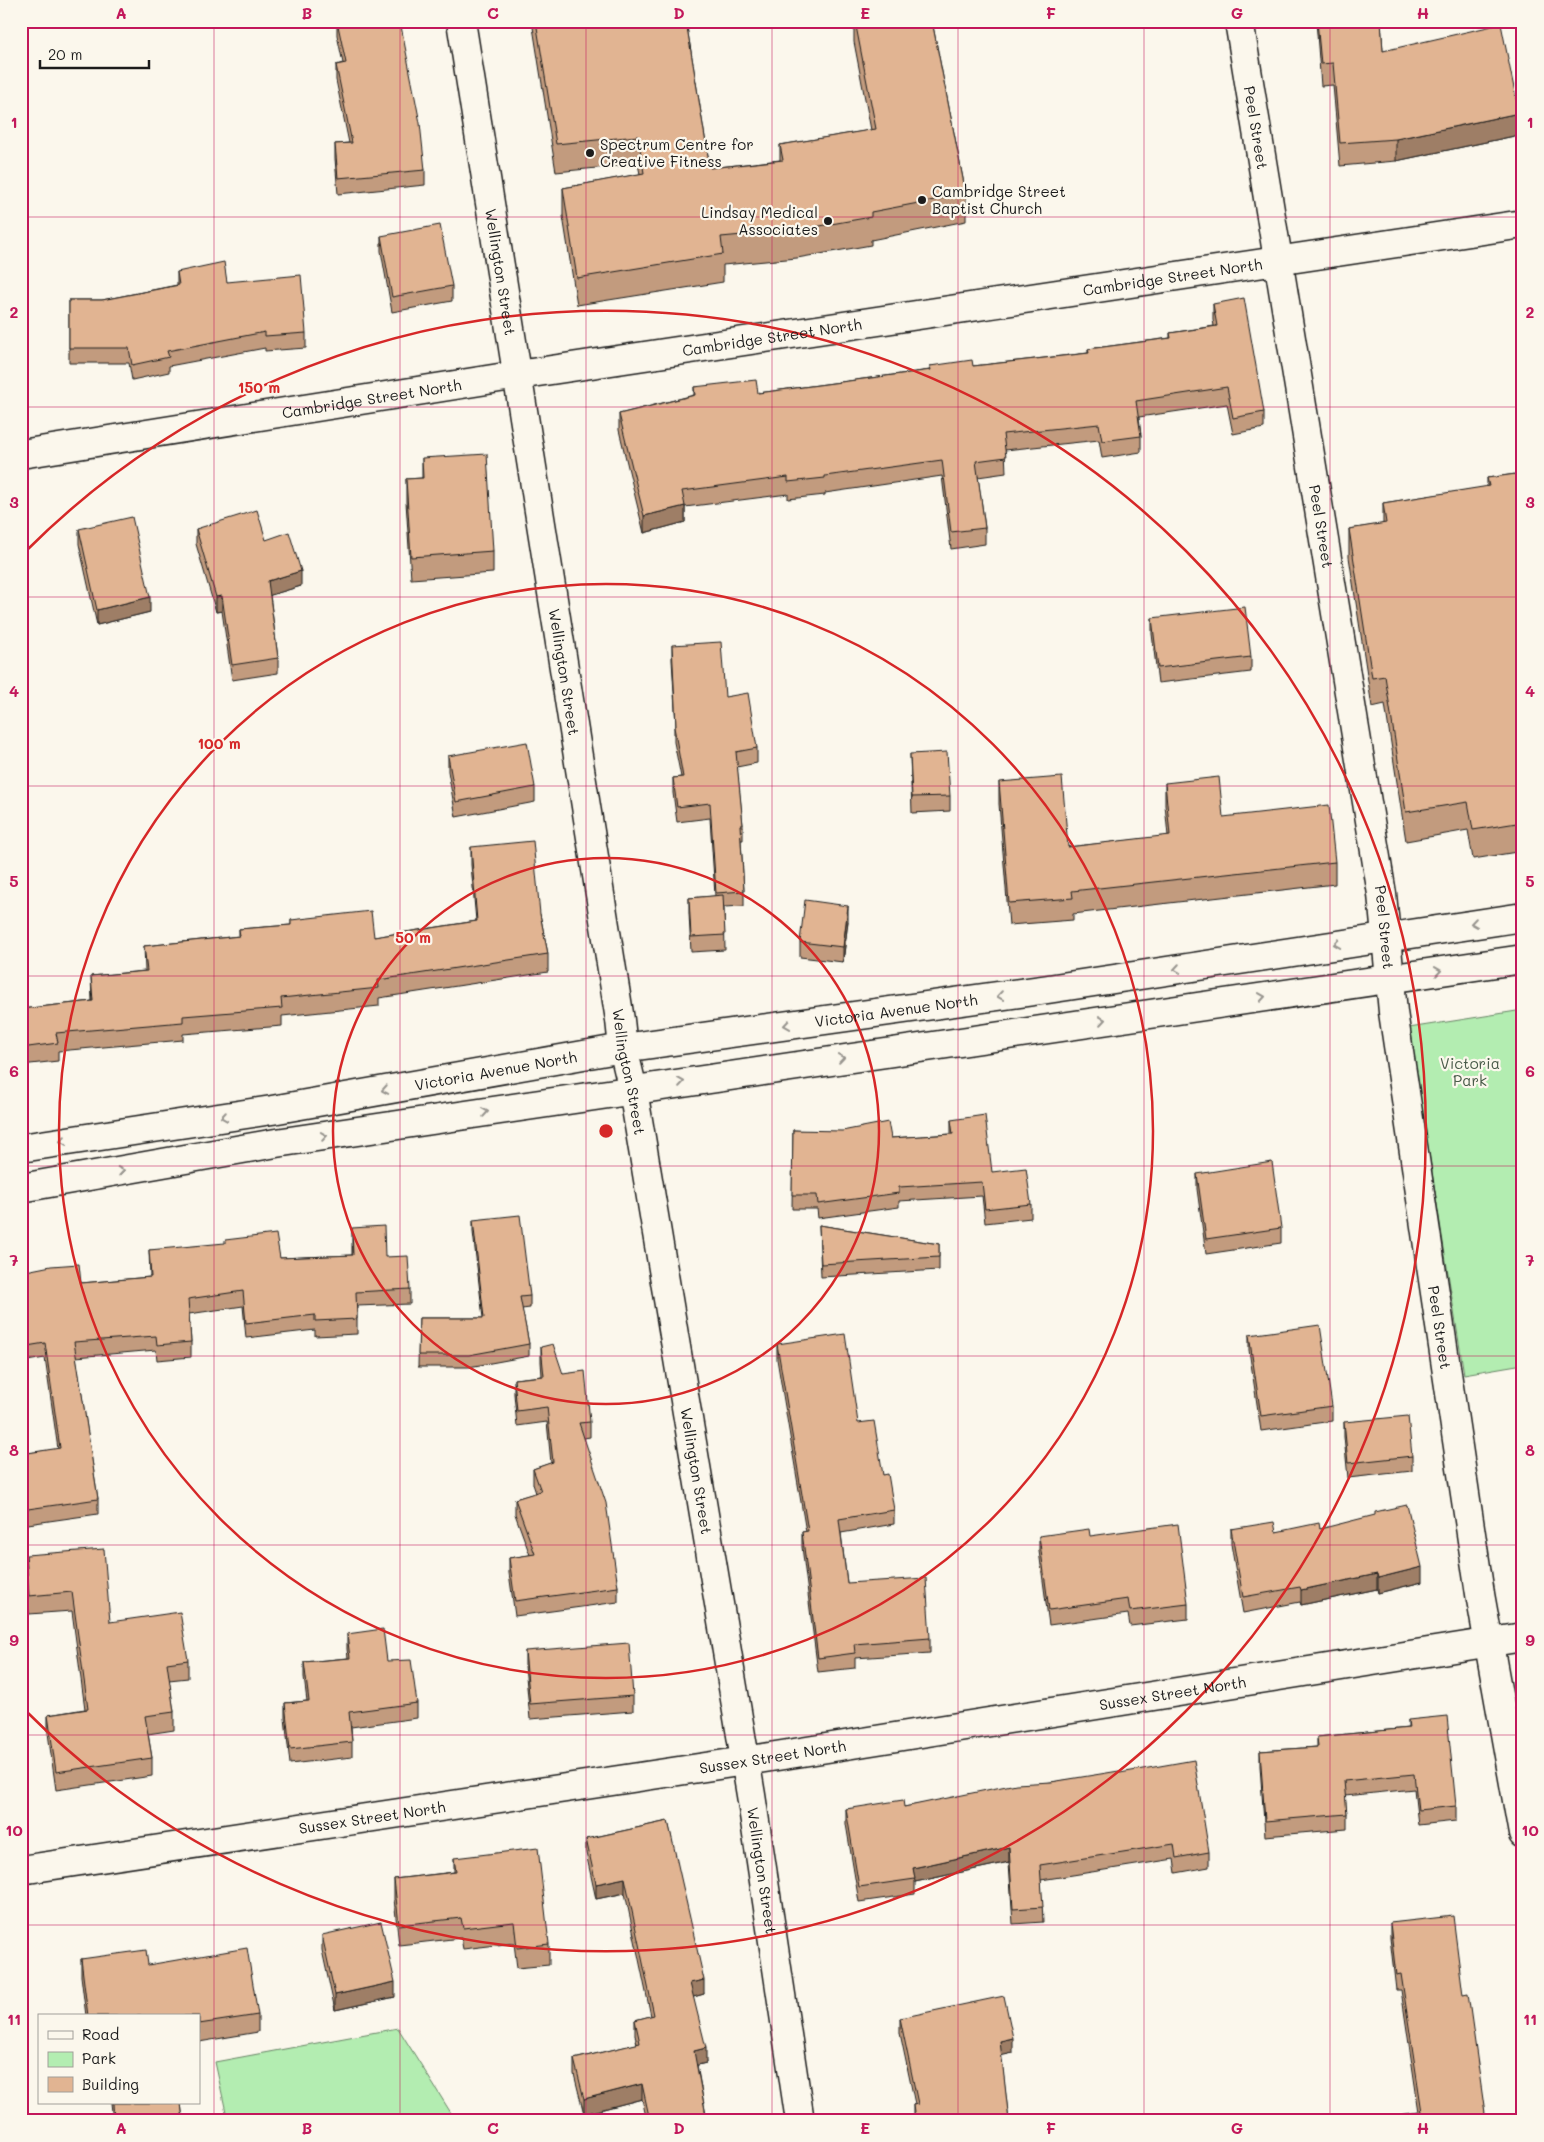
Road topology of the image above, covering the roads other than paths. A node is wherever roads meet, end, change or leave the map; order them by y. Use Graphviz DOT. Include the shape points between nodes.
graph roads {
  1 [pos="462,21"];
  2 [pos="1239,21"];
  3 [pos="1523,224"];
  4 [pos="1279,260"];
  5 [pos="518,375"];
  6 [pos="21,454"];
  7 [pos="1523,917"];
  8 [pos="1386,936"];
  9 [pos="1523,958"];
  10 [pos="1390,978"];
  11 [pos="1048,989"];
  12 [pos="1053,1027"];
  13 [pos="622,1048"];
  14 [pos="632,1090"];
  15 [pos="272,1110"];
  16 [pos="276,1143"];
  17 [pos="21,1148"];
  18 [pos="21,1188"];
  19 [pos="1523,1637"];
  20 [pos="1490,1643"];
  21 [pos="745,1761"];
  22 [pos="1523,1834"];
  23 [pos="21,1870"];
  24 [pos="800,2121"];
  1 -- 5 [label="street, Wellington Street"];
  2 -- 4 [label="street, Peel Street"];
  3 -- 4 [label="street, Cambridge Street North"];
  4 -- 5 [label="street, Cambridge Street North"];
  4 -- 8 [label="street, Peel Street" via="1382,894"];
  5 -- 6 [label="street, Cambridge Street North"];
  5 -- 13 [label="street, Wellington Street"];
  7 -- 8 [label="street, Victoria Avenue North, one-way"];
  8 -- 10 [label="street, Peel Street"];
  8 -- 11 [label="street, Victoria Avenue North, one-way"];
  10 -- 9 [label="street, one-way"];
  12 -- 10 [label="street, one-way"];
  10 -- 20 [label="street, Peel Street" via="1480,1594"];
  11 -- 12 [label="street"];
  11 -- 13 [label="street, Victoria Avenue North, one-way"];
  14 -- 12 [label="street, one-way"];
  13 -- 14 [label="street, Wellington Street"];
  13 -- 15 [label="street, Victoria Avenue North, one-way"];
  16 -- 14 [label="street, one-way"];
  14 -- 21 [label="street, Wellington Street"];
  15 -- 16 [label="street"];
  15 -- 17 [label="street, Victoria Avenue North, one-way"];
  18 -- 16 [label="street, one-way"];
  19 -- 20 [label="street, Sussex Street North"];
  20 -- 21 [label="street, Sussex Street North"];
  20 -- 22 [label="street, Peel Street"];
  21 -- 23 [label="street, Sussex Street North"];
  21 -- 24 [label="street, Wellington Street"];
}
